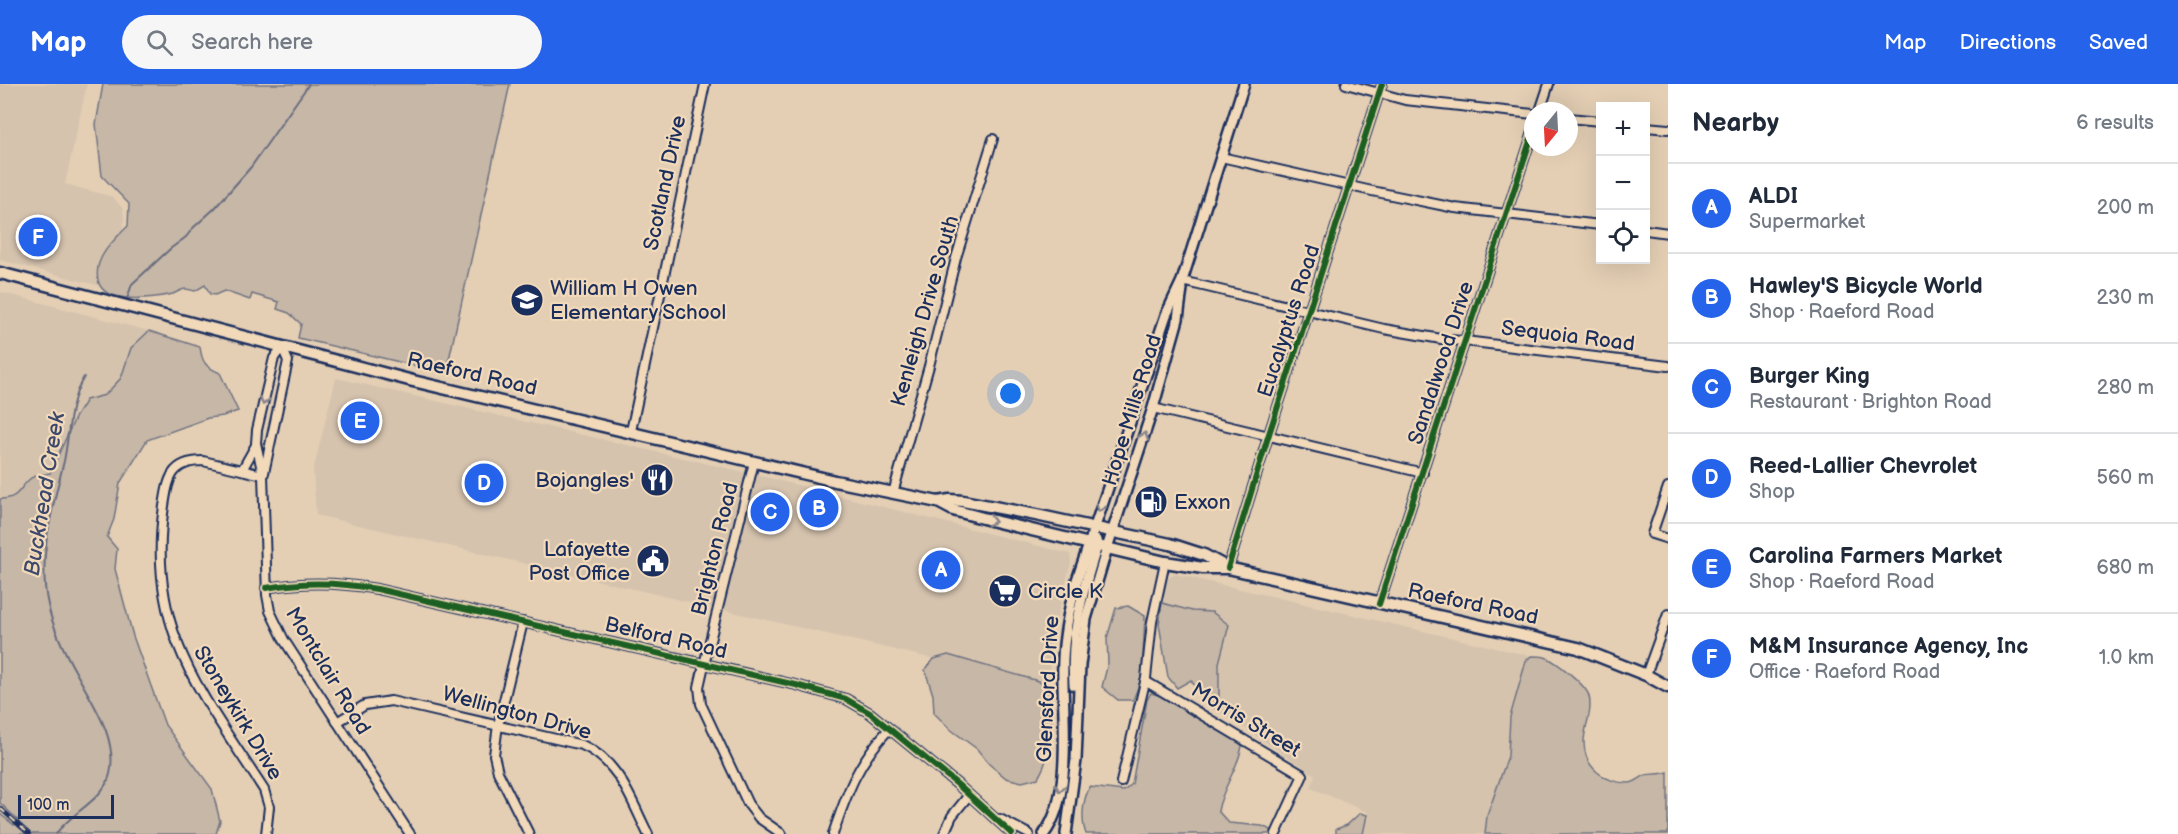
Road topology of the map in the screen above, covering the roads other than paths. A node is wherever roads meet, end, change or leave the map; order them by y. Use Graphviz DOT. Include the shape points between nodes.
graph roads {
  1 [pos="705,84"];
  2 [pos="1244,84"];
  3 [pos="1346,84"];
  4 [pos="1382,84"];
  5 [pos="1549,84"];
  6 [pos="1379,94"];
  7 [pos="1543,102"];
  8 [pos="1524,113"];
  9 [pos="1578,119"];
  10 [pos="1596,121"];
  11 [pos="1650,127"];
  12 [pos="1668,129"];
  13 [pos="993,139"];
  14 [pos="1221,156"];
  15 [pos="1525,156"];
  16 [pos="1350,186"];
  17 [pos="1506,214"];
  18 [pos="1596,225"];
  19 [pos="1650,231"];
  20 [pos="1668,233"];
  21 [pos="0,273"];
  22 [pos="1182,281"];
  23 [pos="1310,311"];
  24 [pos="1465,340"];
  25 [pos="282,347"];
  26 [pos="1668,366"];
  27 [pos="1154,408"];
  28 [pos="631,431"];
  29 [pos="1268,437"];
  30 [pos="256,443"];
  31 [pos="754,462"];
  32 [pos="242,470"];
  33 [pos="1423,473"];
  34 [pos="263,475"];
  35 [pos="1668,487"];
  36 [pos="893,493"];
  37 [pos="938,502"];
  38 [pos="1094,527"];
  39 [pos="1112,531"];
  40 [pos="1668,539"];
  41 [pos="1097,546"];
  42 [pos="1165,562"];
  43 [pos="1228,568"];
  44 [pos="266,588"];
  45 [pos="1379,604"];
  46 [pos="1668,614"];
  47 [pos="523,622"];
  48 [pos="704,664"];
  49 [pos="1646,675"];
  50 [pos="1145,681"];
  51 [pos="1668,687"];
  52 [pos="337,722"];
  53 [pos="498,725"];
  54 [pos="889,729"];
  55 [pos="1121,782"];
  56 [pos="969,795"];
  57 [pos="991,814"];
  58 [pos="266,834"];
  59 [pos="410,834"];
  60 [pos="529,834"];
  61 [pos="648,834"];
  62 [pos="782,834"];
  63 [pos="834,834"];
  64 [pos="944,834"];
  65 [pos="1012,834"];
  66 [pos="1029,834"];
  67 [pos="1044,834"];
  68 [pos="1066,834"];
  69 [pos="1276,834"];
  1 -- 28 [label="street, Scotland Drive"];
  2 -- 14 [label="main road, Hope Mills Road"];
  3 -- 6 [label="street"];
  4 -- 6 [label="street, Eucalyptus Road"];
  5 -- 7 [label="street"];
  6 -- 8 [label="street"];
  6 -- 16 [label="street, Eucalyptus Road"];
  9 -- 10 [label="street"];
  11 -- 12 [label="street"];
  13 -- 36 [label="street, Kenleigh Drive South" via="956,258"];
  14 -- 16 [label="street"];
  14 -- 22 [label="main road, Hope Mills Road"];
  15 -- 17 [label="street, Sandalwood Drive"];
  16 -- 17 [label="street" via="1455,208"];
  16 -- 23 [label="street, Eucalyptus Road"];
  17 -- 18 [label="street"];
  17 -- 24 [label="street, Sandalwood Drive"];
  19 -- 20 [label="street"];
  21 -- 25 [label="highway, Raeford Road"];
  22 -- 23 [label="street, Sequoia Road"];
  22 -- 27 [label="main road, Hope Mills Road" via="1178,319"];
  22 -- 38 [label="main road, Hope Mills Road, one-way" via="1166,315"];
  23 -- 24 [label="street, Sequoia Road" via="1384,329"];
  23 -- 29 [label="street, Eucalyptus Road"];
  24 -- 26 [label="street, Sequoia Road"];
  24 -- 33 [label="street, Sandalwood Drive"];
  25 -- 28 [label="highway, Raeford Road"];
  25 -- 30 [label="street, Montclair Road, one-way" via="274,358"];
  25 -- 34 [label="street, Montclair Road" via="288,362"];
  27 -- 29 [label="street"];
  39 -- 27 [label="main road, Hope Mills Road, one-way"];
  28 -- 31 [label="highway, Raeford Road"];
  29 -- 33 [label="street"];
  29 -- 43 [label="street, Eucalyptus Road"];
  30 -- 32 [label="street"];
  30 -- 34 [label="street, Montclair Road"];
  31 -- 36 [label="highway, Raeford Road"];
  31 -- 48 [label="street, Brighton Road"];
  32 -- 34 [label="street, Stoneykirk Drive"];
  32 -- 58 [label="street, Stoneykirk Drive" via="203,461 185,463 174,471 165,499 160,565 166,608 186,666 264,790 268,807"];
  33 -- 45 [label="street, Sandalwood Drive"];
  34 -- 44 [label="street, Montclair Road"];
  35 -- 40 [label="street" via="1652,534"];
  36 -- 37 [label="highway, Raeford Road"];
  37 -- 38 [label="highway, Raeford Road" via="963,501"];
  37 -- 41 [label="highway, Raeford Road, one-way" via="964,513"];
  38 -- 39 [label="highway, Raeford Road"];
  38 -- 41 [label="main road, Hope Mills Road"];
  39 -- 41 [label="main road, Hope Mills Road"];
  39 -- 43 [label="highway, Raeford Road" via="1170,544"];
  41 -- 42 [label="highway, Raeford Road"];
  41 -- 67 [label="main road, Glensford Drive, one-way" via="1075,586 1068,618 1063,659 1062,772 1056,816"];
  41 -- 68 [label="main road, Glensford Drive" via="1075,625 1076,760"];
  42 -- 43 [label="highway, Raeford Road"];
  42 -- 50 [label="street"];
  43 -- 45 [label="highway, Raeford Road"];
  44 -- 47 [label="street, Belford Road" via="312,582 356,585"];
  44 -- 52 [label="street, Montclair Road" via="270,611 280,632"];
  45 -- 49 [label="highway, Raeford Road" via="1570,646"];
  46 -- 49 [label="street"];
  47 -- 48 [label="street, Belford Road"];
  47 -- 53 [label="street"];
  48 -- 54 [label="street, Belford Road" via="846,699"];
  48 -- 62 [label="street, Brighton Road" via="699,687 701,704 748,804 759,818"];
  49 -- 51 [label="highway, Raeford Road"];
  50 -- 55 [label="street"];
  50 -- 69 [label="street, Morris Street" via="1303,775"];
  52 -- 53 [label="street, Wellington Drive" via="365,705 391,701"];
  52 -- 59 [label="street, Montclair Road"];
  53 -- 60 [label="street" via="495,764"];
  53 -- 61 [label="street, Wellington Drive" via="570,741 601,756 619,775"];
  54 -- 56 [label="street, Belford Road"];
  54 -- 63 [label="street" via="872,747 854,777"];
  56 -- 57 [label="street, Belford Road"];
  56 -- 64 [label="street"];
  57 -- 65 [label="street, Belford Road"];
  57 -- 66 [label="street, Belford Road"];
}
